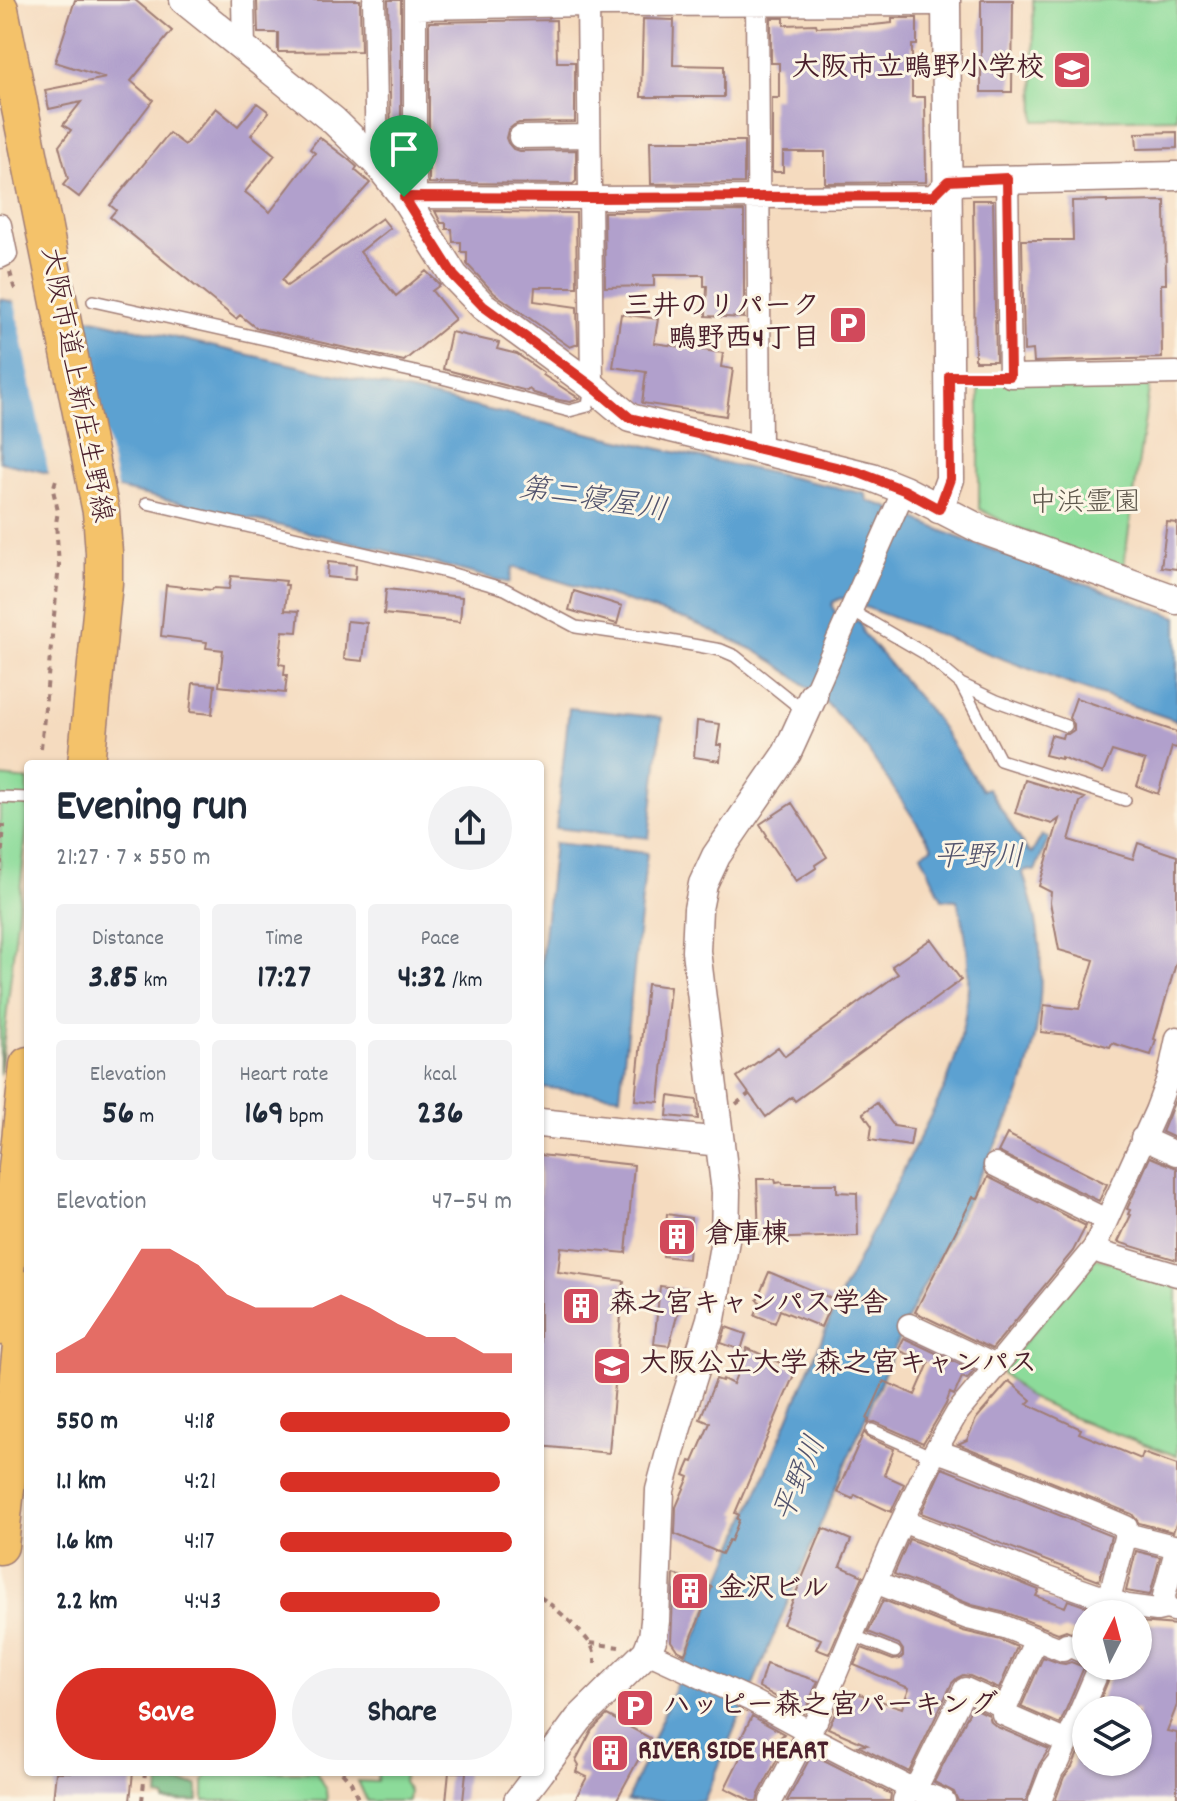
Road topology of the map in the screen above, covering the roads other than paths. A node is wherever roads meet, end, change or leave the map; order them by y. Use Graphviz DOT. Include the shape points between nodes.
graph roads {
  1 [pos="184,0"];
  2 [pos="243,0"];
  3 [pos="374,0"];
  4 [pos="757,2"];
  5 [pos="946,2"];
  6 [pos="588,3"];
  7 [pos="415,4"];
  8 [pos="0,9"];
  9 [pos="244,49"];
  10 [pos="0,122"];
  11 [pos="589,136"];
  12 [pos="520,137"];
  13 [pos="377,163"];
  14 [pos="1177,176"];
  15 [pos="1007,178"];
  16 [pos="948,181"];
  17 [pos="757,196"];
  18 [pos="410,197"];
  19 [pos="590,198"];
  20 [pos="0,225"];
  21 [pos="5,263"];
  22 [pos="93,301"];
  23 [pos="1177,373"];
  24 [pos="949,376"];
  25 [pos="1010,376"];
  26 [pos="592,386"];
  27 [pos="760,449"];
  28 [pos="900,498"];
  29 [pos="147,503"];
  30 [pos="939,509"];
  31 [pos="92,582"];
  32 [pos="1177,600"];
  33 [pos="850,610"];
  34 [pos="961,684"];
  35 [pos="809,704"];
  36 [pos="1066,726"];
  37 [pos="51,756"];
  38 [pos="86,760"];
  39 [pos="1,798"];
  40 [pos="24,798"];
  41 [pos="1125,800"];
  42 [pos="1177,1038"];
  43 [pos="24,1102"];
  44 [pos="544,1123"];
  45 [pos="1142,1138"];
  46 [pos="720,1142"];
  47 [pos="1177,1154"];
  48 [pos="995,1165"];
  49 [pos="1106,1220"];
  50 [pos="1094,1248"];
  51 [pos="1177,1275"];
  52 [pos="24,1321"];
  53 [pos="909,1325"];
  54 [pos="0,1327"];
  55 [pos="996,1366"];
  56 [pos="872,1430"];
  57 [pos="934,1454"];
  58 [pos="902,1521"];
  59 [pos="1126,1534"];
  60 [pos="0,1546"];
  61 [pos="1177,1546"];
  62 [pos="875,1582"];
  63 [pos="1104,1600"];
  64 [pos="1120,1600"];
  65 [pos="1171,1609"];
  66 [pos="852,1635"];
  67 [pos="1036,1639"];
  68 [pos="1072,1647"];
  69 [pos="635,1650"];
  70 [pos="895,1652"];
  71 [pos="1094,1680"];
  72 [pos="1005,1707"];
  73 [pos="806,1735"];
  74 [pos="1067,1742"];
  75 [pos="544,1767"];
  76 [pos="537,1776"];
  77 [pos="907,1794"];
  78 [pos="518,1801"];
  79 [pos="771,1801"];
  80 [pos="944,1801"];
  81 [pos="1040,1801"];
  1 -- 9 [label="street"];
  2 -- 9 [label="street"];
  3 -- 13 [label="street"];
  4 -- 5 [label="street"];
  4 -- 6 [label="street"];
  4 -- 17 [label="street"];
  5 -- 16 [label="street"];
  6 -- 7 [label="street"];
  6 -- 11 [label="street"];
  7 -- 18 [label="street"];
  8 -- 31 [label="main road, 大阪市道上新庄生野線" via="101,512 104,553"];
  9 -- 13 [label="street"];
  10 -- 31 [label="main road, 大阪市道上新庄生野線"];
  11 -- 12 [label="street"];
  11 -- 19 [label="street"];
  13 -- 18 [label="street"];
  14 -- 15 [label="street"];
  15 -- 16 [label="street"];
  15 -- 25 [label="street"];
  16 -- 17 [label="street" via="933,196"];
  16 -- 24 [label="street"];
  17 -- 19 [label="street"];
  17 -- 27 [label="street"];
  18 -- 19 [label="street"];
  18 -- 26 [label="street" via="454,276 483,306"];
  19 -- 26 [label="street"];
  20 -- 21 [label="street"];
  22 -- 26 [label="lane" via="569,411 588,406"];
  23 -- 25 [label="street"];
  24 -- 25 [label="lane"];
  24 -- 30 [label="street" via="950,479"];
  26 -- 27 [label="street" via="630,418"];
  27 -- 28 [label="street" via="857,472"];
  28 -- 30 [label="street"];
  28 -- 33 [label="street"];
  29 -- 35 [label="lane" via="505,589 576,627 721,650"];
  30 -- 32 [label="street" via="980,529"];
  31 -- 37 [label="main road, 大阪市道上新庄生野線"];
  31 -- 38 [label="main road, 大阪市道上新庄生野線"];
  33 -- 34 [label="lane" via="924,653"];
  33 -- 35 [label="street"];
  34 -- 36 [label="lane"];
  34 -- 41 [label="lane" via="1000,760"];
  35 -- 46 [label="street" via="787,753 708,870 700,896 696,951"];
  39 -- 40 [label="lane"];
  42 -- 45 [label="street" via="1169,1076"];
  43 -- 54 [label="main road"];
  44 -- 46 [label="street"];
  45 -- 47 [label="street"];
  45 -- 49 [label="street"];
  46 -- 69 [label="street" via="726,1192 724,1249 711,1319 660,1490 653,1637"];
  48 -- 49 [label="street"];
  49 -- 50 [label="street"];
  50 -- 51 [label="street"];
  50 -- 55 [label="street"];
  52 -- 60 [label="main road"];
  53 -- 55 [label="street"];
  55 -- 57 [label="street" via="957,1413"];
  56 -- 57 [label="lane"];
  57 -- 58 [label="street"];
  57 -- 59 [label="street" via="1057,1497 1126,1527"];
  58 -- 62 [label="street"];
  58 -- 63 [label="street"];
  59 -- 61 [label="street"];
  59 -- 64 [label="street"];
  61 -- 65 [label="street" via="1164,1596"];
  62 -- 66 [label="street"];
  62 -- 67 [label="street"];
  66 -- 70 [label="lane"];
  66 -- 73 [label="street"];
  67 -- 68 [label="street" via="1063,1650 1066,1644"];
  67 -- 72 [label="street"];
  69 -- 73 [label="street" via="751,1700 801,1727"];
  69 -- 75 [label="street"];
  71 -- 74 [label="street"];
  72 -- 74 [label="street" via="1003,1714"];
  72 -- 77 [label="street" via="965,1689 919,1782"];
  73 -- 77 [label="street"];
  73 -- 79 [label="street"];
  74 -- 81 [label="street"];
  76 -- 78 [label="street"];
  77 -- 80 [label="street"];
}
